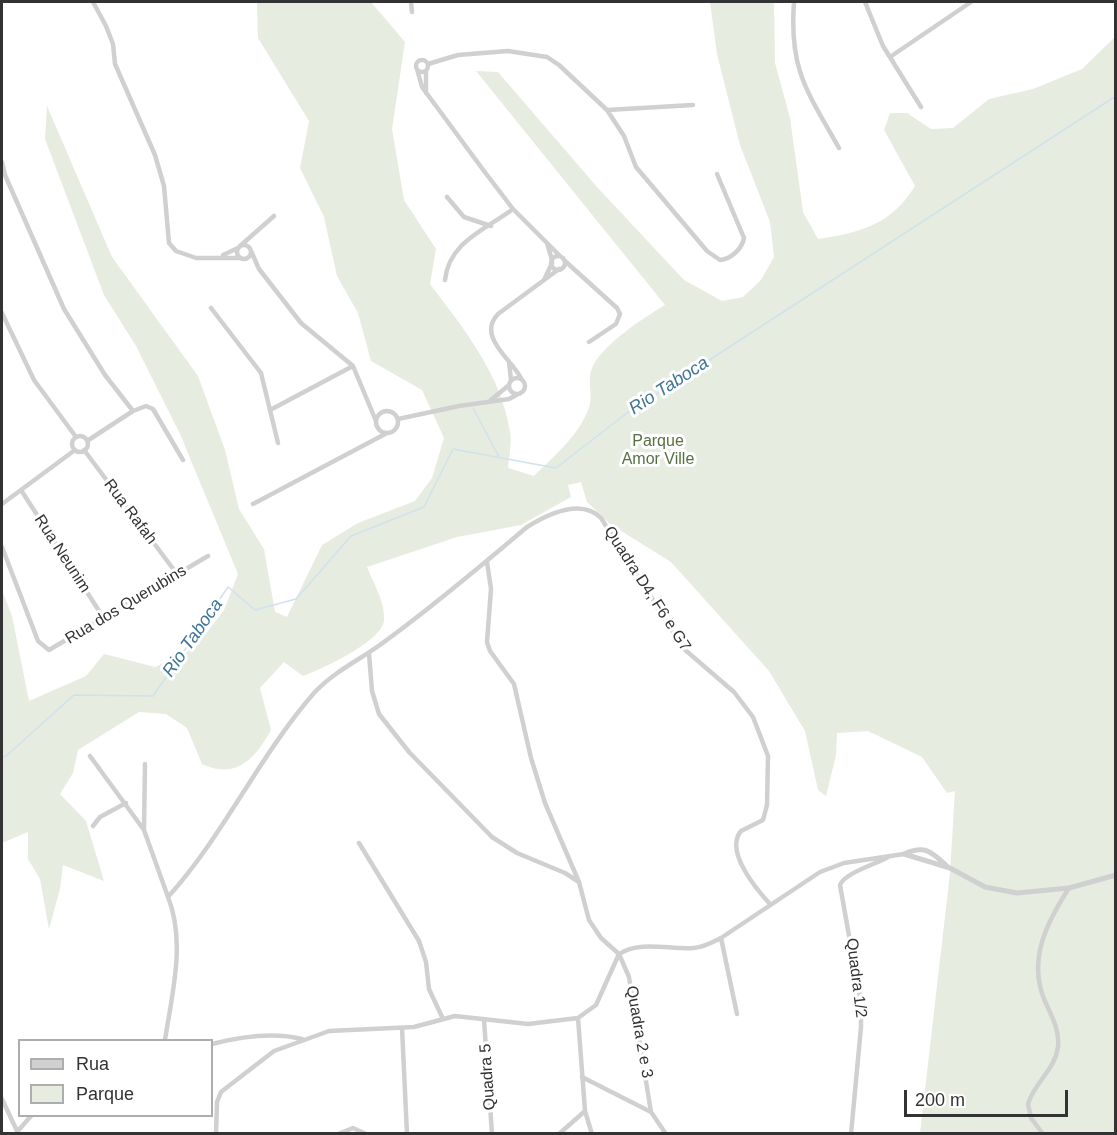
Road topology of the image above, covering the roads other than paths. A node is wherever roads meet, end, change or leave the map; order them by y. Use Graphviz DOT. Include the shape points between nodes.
graph roads {
  1 [pos="93,2"];
  2 [pos="411,2"];
  3 [pos="794,2"];
  4 [pos="866,2"];
  5 [pos="971,2"];
  6 [pos="412,12"];
  7 [pos="890,57"];
  8 [pos="428,64"];
  9 [pos="417,69"];
  10 [pos="426,70"];
  11 [pos="426,93"];
  12 [pos="693,105"];
  13 [pos="921,107"];
  14 [pos="607,110"];
  15 [pos="839,148"];
  16 [pos="2,162"];
  17 [pos="717,174"];
  18 [pos="447,197"];
  19 [pos="513,209"];
  20 [pos="274,216"];
  21 [pos="491,226"];
  22 [pos="253,234"];
  23 [pos="547,241"];
  24 [pos="239,247"];
  25 [pos="250,250"];
  26 [pos="220,256"];
  27 [pos="560,256"];
  28 [pos="242,258"];
  29 [pos="565,261"];
  30 [pos="552,262"];
  31 [pos="574,268"];
  32 [pos="259,269"];
  33 [pos="561,269"];
  34 [pos="445,280"];
  35 [pos="544,280"];
  36 [pos="211,308"];
  37 [pos="2,313"];
  38 [pos="589,342"];
  39 [pos="508,359"];
  40 [pos="353,366"];
  41 [pos="522,380"];
  42 [pos="510,383"];
  43 [pos="518,394"];
  44 [pos="490,400"];
  45 [pos="369,406"];
  46 [pos="272,409"];
  47 [pos="133,411"];
  48 [pos="381,413"];
  49 [pos="398,419"];
  50 [pos="376,421"];
  51 [pos="378,428"];
  52 [pos="387,433"];
  53 [pos="76,437"];
  54 [pos="377,440"];
  55 [pos="87,441"];
  56 [pos="278,443"];
  57 [pos="75,450"];
  58 [pos="84,450"];
  59 [pos="183,460"];
  60 [pos="21,490"];
  61 [pos="2,504"];
  62 [pos="253,504"];
  63 [pos="2,547"];
  64 [pos="208,556"];
  65 [pos="487,562"];
  66 [pos="177,574"];
  67 [pos="103,618"];
  68 [pos="369,654"];
  69 [pos="90,756"];
  70 [pos="145,764"];
  71 [pos="126,803"];
  72 [pos="93,826"];
  73 [pos="144,830"];
  74 [pos="359,843"];
  75 [pos="903,854"];
  76 [pos="892,855"];
  77 [pos="950,868"];
  78 [pos="1116,875"];
  79 [pos="579,882"];
  80 [pos="1069,888"];
  81 [pos="168,897"];
  82 [pos="770,904"];
  83 [pos="721,938"];
  84 [pos="619,954"];
  85 [pos="737,1014"];
  86 [pos="578,1018"];
  87 [pos="443,1019"];
  88 [pos="484,1020"];
  89 [pos="402,1028"];
  90 [pos="302,1038"];
  91 [pos="165,1039"];
  92 [pos="213,1044"];
  93 [pos="582,1077"];
  94 [pos="2,1099"];
  95 [pos="585,1111"];
  96 [pos="651,1112"];
  97 [pos="30,1117"];
  98 [pos="17,1132"];
  99 [pos="216,1134"];
  100 [pos="338,1134"];
  101 [pos="366,1134"];
  102 [pos="407,1134"];
  103 [pos="492,1134"];
  104 [pos="559,1134"];
  105 [pos="592,1134"];
  106 [pos="666,1134"];
  107 [pos="851,1134"];
  108 [pos="1043,1134"];
  1 -- 26 [label="street" via="155,155 164,186 169,243 176,251 196,258"];
  2 -- 6 [label="street"];
  3 -- 15 [label="street" via="794,40 802,83"];
  4 -- 7 [label="street"];
  5 -- 7 [label="street"];
  7 -- 13 [label="street"];
  8 -- 9 [label="street" via="420,61"];
  8 -- 10 [label="street"];
  8 -- 14 [label="street" via="445,58 508,51 547,57 571,74"];
  9 -- 10 [label="street"];
  9 -- 11 [label="street"];
  10 -- 11 [label="street"];
  11 -- 19 [label="street"];
  12 -- 14 [label="street"];
  14 -- 17 [label="street" via="643,177 707,250 715,258 725,259 740,248 744,238"];
  16 -- 47 [label="street" via="8,184 64,309 105,375"];
  18 -- 21 [label="street" via="464,217"];
  19 -- 21 [label="street"];
  19 -- 23 [label="street"];
  20 -- 22 [label="street"];
  21 -- 34 [label="street" via="453,252"];
  22 -- 24 [label="street"];
  22 -- 25 [label="street"];
  23 -- 27 [label="street"];
  23 -- 30 [label="street"];
  24 -- 25 [label="street" via="246,245"];
  24 -- 26 [label="street"];
  24 -- 28 [label="street" via="237,253"];
  25 -- 28 [label="street" via="247,258"];
  25 -- 32 [label="street"];
  26 -- 28 [label="street"];
  27 -- 29 [label="street"];
  27 -- 30 [label="street"];
  28 -- 32 [label="street"];
  29 -- 31 [label="street"];
  29 -- 33 [label="street"];
  30 -- 33 [label="street"];
  30 -- 35 [label="street"];
  31 -- 33 [label="street"];
  31 -- 38 [label="street" via="620,314 616,324"];
  32 -- 40 [label="street" via="301,324"];
  33 -- 35 [label="street"];
  35 -- 39 [label="street" via="498,314 492,323 491,336"];
  36 -- 46 [label="street" via="261,373"];
  37 -- 53 [label="street" via="34,380"];
  39 -- 41 [label="street"];
  39 -- 42 [label="street"];
  40 -- 45 [label="street"];
  40 -- 46 [label="street"];
  41 -- 42 [label="street"];
  41 -- 43 [label="street" via="524,389"];
  42 -- 43 [label="street" via="511,392"];
  42 -- 44 [label="street"];
  43 -- 44 [label="street" via="509,399"];
  44 -- 49 [label="street"];
  45 -- 48 [label="street"];
  45 -- 50 [label="street"];
  46 -- 56 [label="street"];
  47 -- 55 [label="street"];
  47 -- 59 [label="street" via="141,406 153,410"];
  48 -- 49 [label="street" via="390,411"];
  48 -- 50 [label="street"];
  49 -- 52 [label="street" via="396,429"];
  50 -- 51 [label="street"];
  51 -- 52 [label="street"];
  51 -- 54 [label="street"];
  52 -- 54 [label="street"];
  53 -- 55 [label="street"];
  53 -- 57 [label="street" via="72,443"];
  54 -- 62 [label="street"];
  55 -- 58 [label="street"];
  57 -- 58 [label="street"];
  57 -- 60 [label="street"];
  58 -- 66 [label="street, Rua Rafah"];
  60 -- 61 [label="street"];
  60 -- 67 [label="street, Rua Neunim"];
  63 -- 67 [label="street, Rua dos Querubins" via="44,648 52,649"];
  64 -- 66 [label="street, Rua dos Querubins"];
  65 -- 68 [label="street"];
  65 -- 79 [label="street" via="491,589 487,642 513,684 545,803"];
  65 -- 82 [label="street, Quadra D4, F6 e G7" via="539,519 580,507 595,512 684,649 734,692 753,717 768,756 767,805 763,820 741,831 736,846 744,870"];
  66 -- 67 [label="street, Rua dos Querubins"];
  68 -- 79 [label="street" via="372,691 379,714 409,752 486,833 517,853"];
  68 -- 81 [label="street" via="329,678 315,692"];
  69 -- 71 [label="street"];
  70 -- 73 [label="street"];
  71 -- 72 [label="street" via="100,817"];
  71 -- 73 [label="street"];
  73 -- 81 [label="street"];
  74 -- 87 [label="street" via="419,941 429,989"];
  75 -- 76 [label="street"];
  75 -- 77 [label="street"];
  75 -- 77 [label="street" via="920,848 927,850"];
  76 -- 82 [label="street" via="844,863 820,872"];
  76 -- 107 [label="street, Quadra 1/2" via="846,876 840,885 861,1004"];
  77 -- 80 [label="street" via="1001,891 1028,894"];
  78 -- 80 [label="street"];
  79 -- 84 [label="street" via="589,920"];
  80 -- 108 [label="street" via="1045,930 1037,964 1040,990 1058,1036 1052,1064 1028,1104 1031,1118"];
  81 -- 91 [label="street" via="177,924 177,943"];
  82 -- 83 [label="street"];
  83 -- 84 [label="street" via="695,948 632,948"];
  83 -- 85 [label="street"];
  84 -- 86 [label="street" via="596,1005"];
  84 -- 96 [label="street, Quadra 2 e 3" via="632,991"];
  86 -- 88 [label="street" via="528,1024"];
  86 -- 93 [label="street"];
  87 -- 88 [label="street" via="455,1016"];
  87 -- 89 [label="street"];
  88 -- 103 [label="street, Quadra 5"];
  89 -- 90 [label="street" via="342,1029"];
  89 -- 102 [label="street"];
  90 -- 92 [label="street" via="274,1036"];
  90 -- 99 [label="street" via="274,1051 221,1092"];
  93 -- 95 [label="street"];
  93 -- 96 [label="street"];
  94 -- 98 [label="street"];
  95 -- 104 [label="street"];
  95 -- 105 [label="street"];
  96 -- 106 [label="street"];
  97 -- 98 [label="street"];
  100 -- 101 [label="street" via="353,1128"];
}
